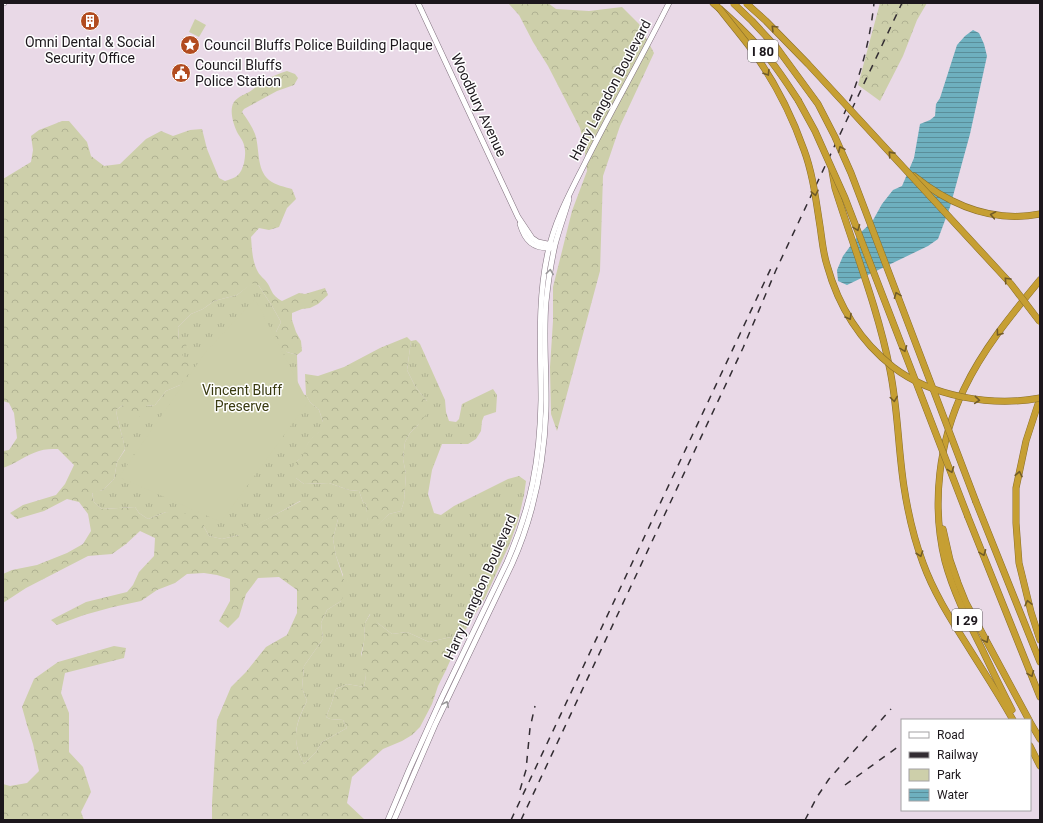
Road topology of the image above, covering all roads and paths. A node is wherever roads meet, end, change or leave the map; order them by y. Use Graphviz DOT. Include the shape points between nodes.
graph roads {
  1 [pos="418,3"];
  2 [pos="670,3"];
  3 [pos="713,3"];
  4 [pos="733,3"];
  5 [pos="746,3"];
  6 [pos="719,8"];
  7 [pos="831,166"];
  8 [pos="902,166"];
  9 [pos="572,188"];
  10 [pos="1040,214"];
  11 [pos="552,234"];
  12 [pos="539,244"];
  13 [pos="551,247"];
  14 [pos="546,259"];
  15 [pos="1040,280"];
  16 [pos="1040,322"];
  17 [pos="1040,398"];
  18 [pos="938,512"];
  19 [pos="1040,640"];
  20 [pos="1040,662"];
  21 [pos="1040,697"];
  22 [pos="1012,719"];
  23 [pos="1016,719"];
  24 [pos="1028,719"];
  25 [pos="1031,724"];
  26 [pos="1040,740"];
  27 [pos="1031,749"];
  28 [pos="1040,766"];
  29 [pos="388,820"];
  30 [pos="394,820"];
  1 -- 12 [label="main road, Woodbury Avenue" via="522,230 530,242"];
  2 -- 9 [label="main road, Harry Langdon Boulevard"];
  3 -- 6 [label="highway, I 80"];
  20 -- 4 [label="highway, one-way, bridge" via="835,137 818,104 777,48"];
  8 -- 5 [label="highway, one-way, bridge" via="783,37"];
  6 -- 7 [label="highway, I 80, bridge" via="767,55 783,77 815,131"];
  6 -- 17 [label="highway, one-way, bridge" via="766,71 791,117 809,165 826,263 832,282 849,318 863,336 893,367 912,379 938,390 970,399 993,401"];
  7 -- 21 [label="highway, one-way, bridge" via="846,198"];
  7 -- 22 [label="highway, one-way, bridge" via="835,188 882,333 891,372 904,487 923,563 949,617"];
  10 -- 8 [label="highway, one-way, bridge" via="1009,217 975,211 961,206 927,186"];
  16 -- 8 [label="highway, one-way, bridge" via="1011,284"];
  9 -- 11 [label="main road, Harry Langdon Boulevard"];
  9 -- 13 [label="main road, Harry Langdon Boulevard"];
  11 -- 12 [label="main road"];
  11 -- 13 [label="main road, Harry Langdon Boulevard"];
  12 -- 13 [label="main road"];
  12 -- 14 [label="main road"];
  13 -- 14 [label="main road, Harry Langdon Boulevard"];
  30 -- 13 [label="main road, Harry Langdon Boulevard, one-way" via="435,725 519,549 531,515 539,483 544,443 545,314"];
  14 -- 29 [label="main road, Harry Langdon Boulevard" via="541,312 539,443 527,509 510,556 442,697"];
  15 -- 18 [label="highway, I 29, one-way" via="990,346 964,389 952,419 943,453"];
  19 -- 17 [label="highway, one-way" via="1019,563 1016,523 1016,488 1026,441"];
  18 -- 23 [label="highway, I 29" via="945,561 959,601"];
  18 -- 24 [label="highway, one-way" via="950,560 966,603"];
  25 -- 26 [label="highway"];
  27 -- 28 [label="highway"];
}
